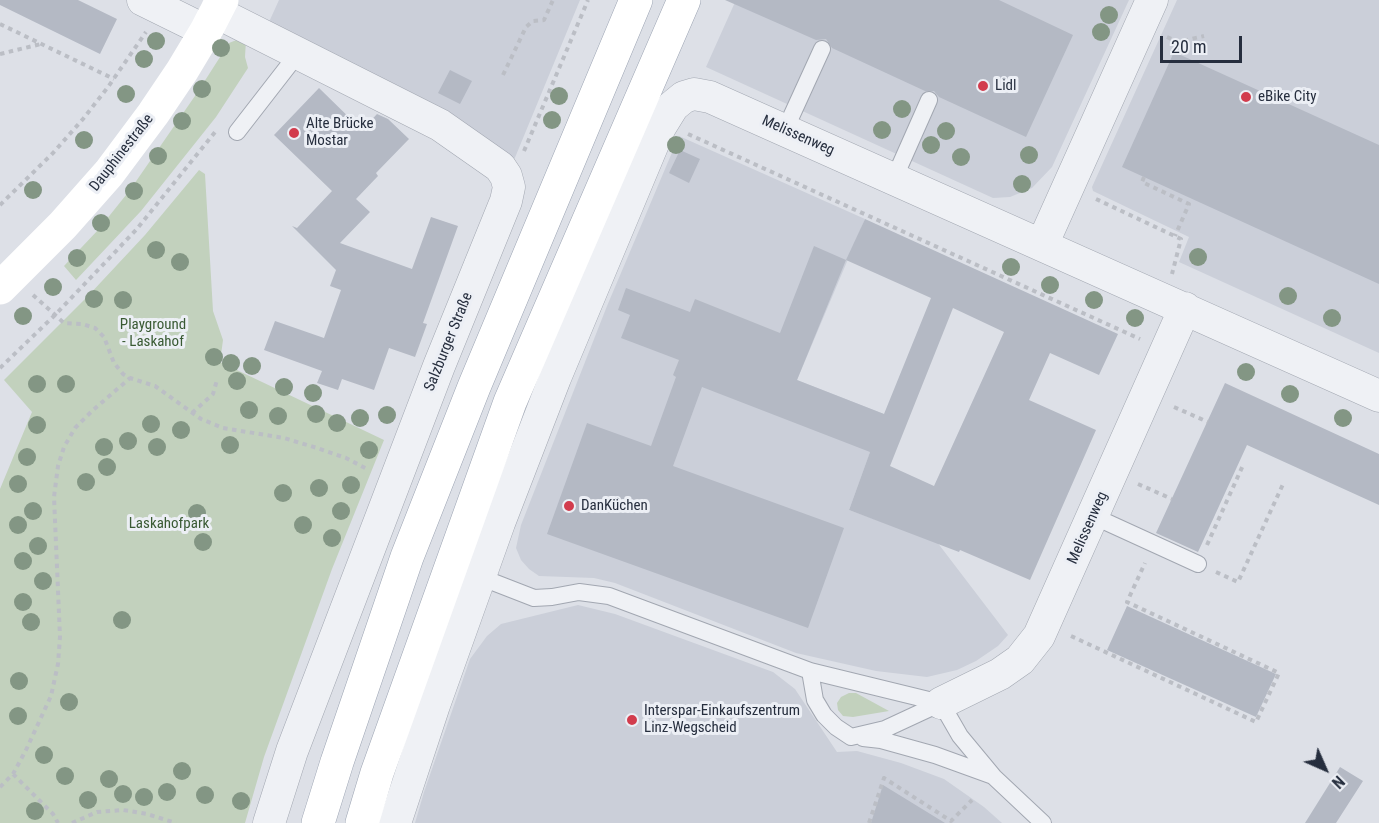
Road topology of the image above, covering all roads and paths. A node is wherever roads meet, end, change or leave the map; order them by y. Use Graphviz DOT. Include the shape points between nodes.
graph roads {
  1 [pos="553,0"];
  2 [pos="588,0"];
  3 [pos="636,0"];
  4 [pos="684,0"];
  5 [pos="1152,0"];
  6 [pos="151,4"];
  7 [pos="214,14"];
  8 [pos="0,24"];
  9 [pos="1161,35"];
  10 [pos="1204,36"];
  11 [pos="42,44"];
  12 [pos="822,49"];
  13 [pos="296,52"];
  14 [pos="0,54"];
  15 [pos="503,75"];
  16 [pos="114,79"];
  17 [pos="929,100"];
  18 [pos="217,129"];
  19 [pos="678,129"];
  20 [pos="785,130"];
  21 [pos="237,132"];
  22 [pos="506,176"];
  23 [pos="1144,177"];
  24 [pos="894,179"];
  25 [pos="1095,198"];
  26 [pos="0,206"];
  27 [pos="1175,236"];
  28 [pos="1042,245"];
  29 [pos="6,282"];
  30 [pos="1173,303"];
  31 [pos="55,315"];
  32 [pos="1166,351"];
  33 [pos="0,368"];
  34 [pos="130,378"];
  35 [pos="217,380"];
  36 [pos="1379,396"];
  37 [pos="1167,404"];
  38 [pos="192,413"];
  39 [pos="1208,422"];
  40 [pos="1244,463"];
  41 [pos="377,474"];
  42 [pos="1132,481"];
  43 [pos="1284,482"];
  44 [pos="1172,499"];
  45 [pos="1093,516"];
  46 [pos="1154,543"];
  47 [pos="1198,564"];
  48 [pos="480,577"];
  49 [pos="1063,632"];
  50 [pos="810,671"];
  51 [pos="941,703"];
  52 [pos="851,736"];
  53 [pos="13,774"];
  54 [pos="994,777"];
  55 [pos="0,787"];
  56 [pos="972,800"];
  57 [pos="58,823"];
  58 [pos="72,823"];
  59 [pos="176,823"];
  60 [pos="269,823"];
  61 [pos="318,823"];
  62 [pos="362,823"];
  63 [pos="395,823"];
  64 [pos="869,823"];
  65 [pos="1043,823"];
  1 -- 15 [label="path" via="544,20 533,21 526,27"];
  2 -- 22 [label="path" via="518,164"];
  3 -- 61 [label="main road" via="407,557"];
  4 -- 62 [label="main road" via="510,402"];
  5 -- 28 [label="street"];
  6 -- 7 [label="street"];
  6 -- 16 [label="path" via="134,51"];
  7 -- 13 [label="street"];
  7 -- 29 [label="main road, Dauphinestraße" via="153,114 109,173"];
  8 -- 11 [label="path"];
  9 -- 10 [label="path" via="1178,42"];
  11 -- 14 [label="path"];
  11 -- 16 [label="path"];
  12 -- 20 [label="lane"];
  13 -- 21 [label="lane"];
  13 -- 22 [label="street" via="440,125 489,158"];
  16 -- 26 [label="path" via="53,153"];
  17 -- 24 [label="lane"];
  18 -- 31 [label="path" via="136,230"];
  19 -- 32 [label="path"];
  20 -- 24 [label="street, Melissenweg"];
  20 -- 48 [label="street, Melissenweg" via="710,97 694,94 673,106 660,127 555,378"];
  22 -- 60 [label="street, Salzburger Straße" via="506,201 292,751"];
  23 -- 27 [label="path" via="1142,182 1189,204"];
  24 -- 28 [label="street, Melissenweg"];
  25 -- 27 [label="path"];
  27 -- 30 [label="path" via="1181,239 1171,276"];
  28 -- 30 [label="street, Melissenweg"];
  29 -- 31 [label="path"];
  30 -- 32 [label="street, Melissenweg"];
  30 -- 36 [label="street, Melissenweg"];
  31 -- 33 [label="path"];
  31 -- 34 [label="path" via="64,323 94,327 104,337 114,363"];
  32 -- 45 [label="street, Melissenweg"];
  34 -- 38 [label="path" via="155,386"];
  34 -- 53 [label="path" via="75,428 58,466 54,497 58,664 47,704"];
  35 -- 38 [label="path" via="213,394"];
  37 -- 39 [label="path"];
  38 -- 41 [label="path" via="222,428 317,448"];
  40 -- 47 [label="path"];
  42 -- 44 [label="path"];
  43 -- 47 [label="path" via="1238,582"];
  45 -- 46 [label="lane"];
  45 -- 51 [label="street, Melissenweg" via="1040,636 1020,660 1000,674"];
  46 -- 47 [label="lane"];
  46 -- 49 [label="path" via="1127,602 1279,673 1256,722"];
  48 -- 50 [label="lane" via="534,598 579,592 609,596"];
  48 -- 63 [label="street"];
  50 -- 51 [label="lane"];
  50 -- 52 [label="lane" via="815,700 824,715"];
  51 -- 52 [label="lane" via="885,729"];
  51 -- 54 [label="lane" via="960,736"];
  52 -- 54 [label="lane" via="935,755"];
  53 -- 55 [label="path"];
  53 -- 57 [label="path"];
  54 -- 65 [label="lane"];
  56 -- 64 [label="path" via="951,820 884,778"];
  58 -- 59 [label="path" via="97,812 123,810"];
}
